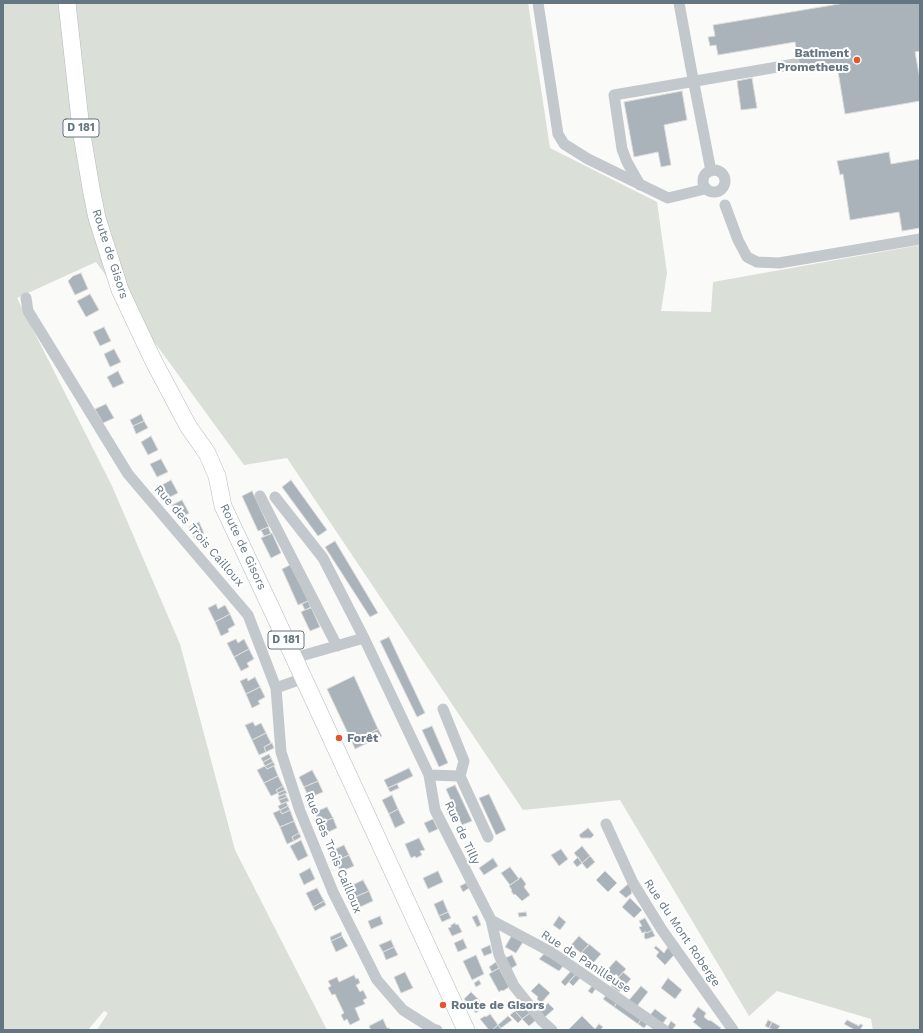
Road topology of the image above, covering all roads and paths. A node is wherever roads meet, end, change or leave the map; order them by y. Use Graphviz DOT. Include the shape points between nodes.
graph roads {
  1 [pos="67,3"];
  2 [pos="538,3"];
  3 [pos="679,3"];
  4 [pos="795,64"];
  5 [pos="693,81"];
  6 [pos="711,170"];
  7 [pos="640,185"];
  8 [pos="715,189"];
  9 [pos="920,239"];
  10 [pos="26,298"];
  11 [pos="260,496"];
  12 [pos="274,496"];
  13 [pos="364,638"];
  14 [pos="336,646"];
  15 [pos="294,658"];
  16 [pos="304,678"];
  17 [pos="276,688"];
  18 [pos="443,709"];
  19 [pos="429,775"];
  20 [pos="460,776"];
  21 [pos="606,824"];
  22 [pos="488,837"];
  23 [pos="491,920"];
  24 [pos="463,1029"];
  25 [pos="437,1030"];
  26 [pos="552,1030"];
  27 [pos="664,1030"];
  28 [pos="733,1030"];
  1 -- 15 [label="main road, Route de Gisors / D 181" via="81,129 91,188 97,218 118,284 153,360 188,426 207,453 223,506"];
  2 -- 7 [label="street" via="558,134 564,144 588,159"];
  3 -- 5 [label="street"];
  4 -- 5 [label="street"];
  5 -- 6 [label="street"];
  5 -- 7 [label="street" via="614,95 622,149"];
  6 -- 8 [label="street" via="703,177 703,184"];
  6 -- 8 [label="street" via="722,174 724,179 724,184"];
  7 -- 8 [label="street" via="668,198"];
  8 -- 9 [label="street" via="725,204 747,257 757,262 779,263"];
  10 -- 17 [label="street, Rue des Trois Cailloux" via="28,311 128,474 248,615"];
  11 -- 14 [label="street"];
  12 -- 13 [label="street, Rue de Tilly" via="323,558"];
  13 -- 14 [label="street"];
  13 -- 19 [label="street, Rue de Tilly"];
  14 -- 15 [label="street"];
  15 -- 16 [label="main road, Route de Gisors / D 181"];
  16 -- 17 [label="street"];
  16 -- 24 [label="main road, Route de Gisors / D 181"];
  17 -- 25 [label="street, Rue des Trois Cailloux" via="281,752 300,811 333,892 377,980 403,1010"];
  18 -- 20 [label="street" via="464,761"];
  19 -- 20 [label="street"];
  19 -- 23 [label="street, Rue de Tilly" via="435,810"];
  20 -- 22 [label="street"];
  21 -- 28 [label="street, Rue du Mont Roberge" via="632,883"];
  23 -- 26 [label="street, Rue de Tilly" via="499,955 514,986"];
  23 -- 27 [label="street, Rue de Panilleuse" via="551,952"];
}
